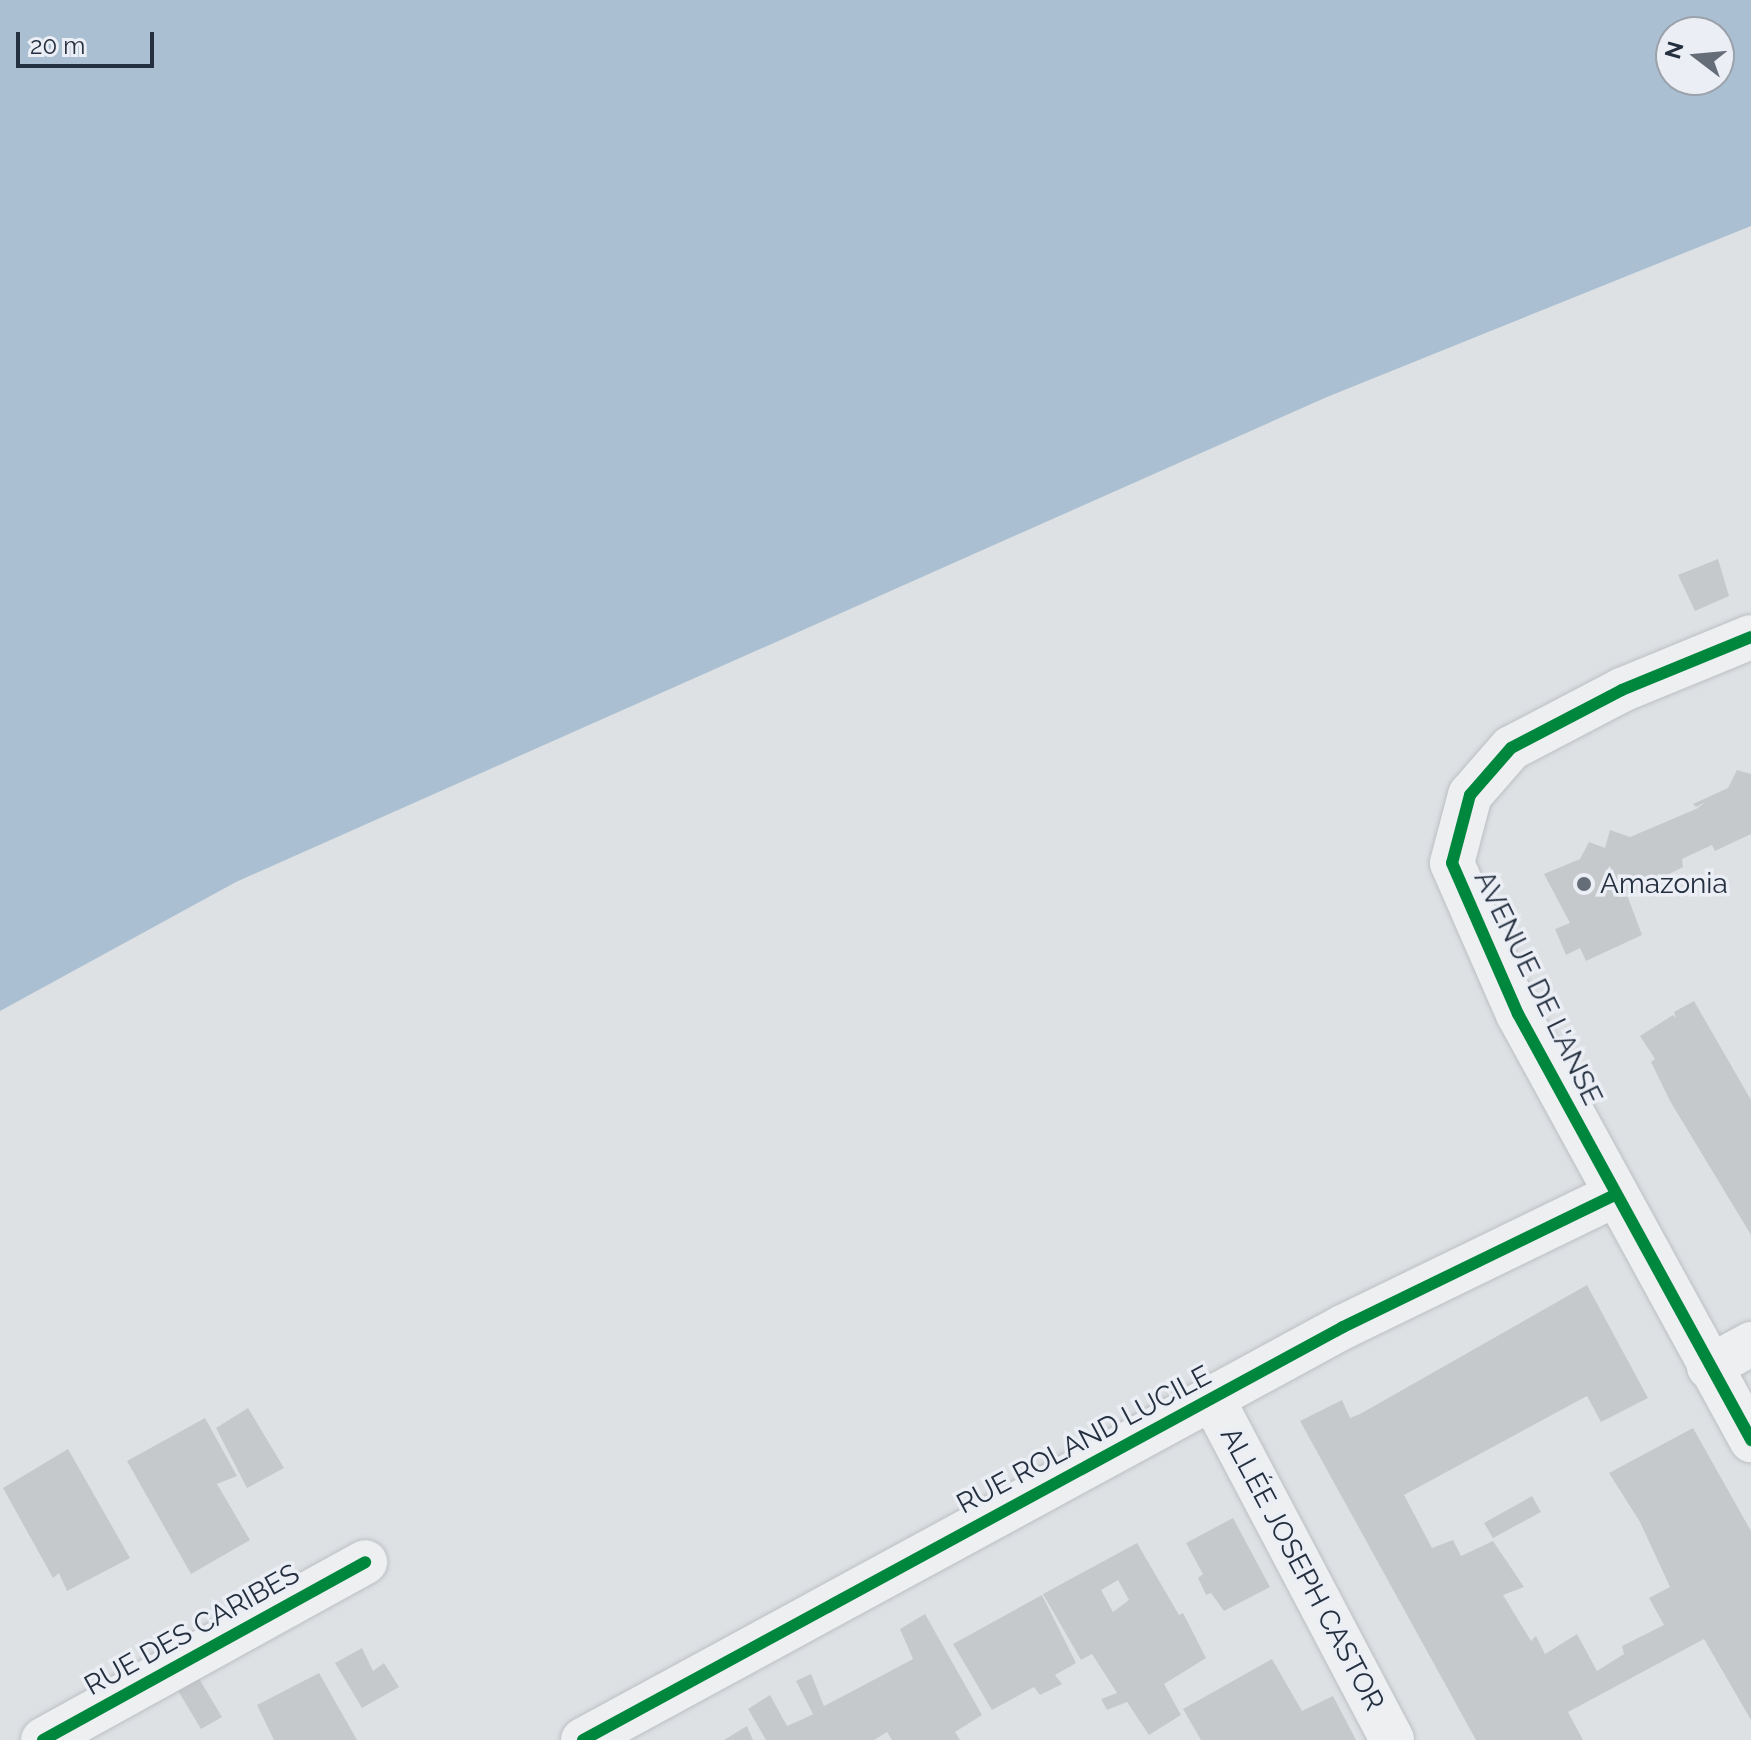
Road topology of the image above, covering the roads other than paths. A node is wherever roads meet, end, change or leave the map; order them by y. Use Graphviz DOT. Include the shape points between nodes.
graph roads {
  1 [pos="1751,637"];
  2 [pos="1615,1195"];
  3 [pos="1751,1344"];
  4 [pos="1709,1367"];
  5 [pos="1212,1398"];
  6 [pos="1751,1440"];
  7 [pos="365,1562"];
  8 [pos="589,1738"];
  9 [pos="43,1740"];
  10 [pos="1392,1740"];
  1 -- 2 [label="street, AVENUE DE L'ANSE" via="1622,690 1511,748 1470,795 1452,863 1518,1014"];
  2 -- 4 [label="street, AVENUE DE L'ANSE"];
  2 -- 5 [label="street, RUE ROLAND LUCILE" via="1343,1327"];
  3 -- 4 [label="street"];
  4 -- 6 [label="street, AVENUE DE L'ANSE"];
  5 -- 8 [label="street, RUE ROLAND LUCILE"];
  5 -- 10 [label="street, ALLÉE JOSEPH CASTOR"];
  7 -- 9 [label="street, RUE DES CARIBES"];
}
